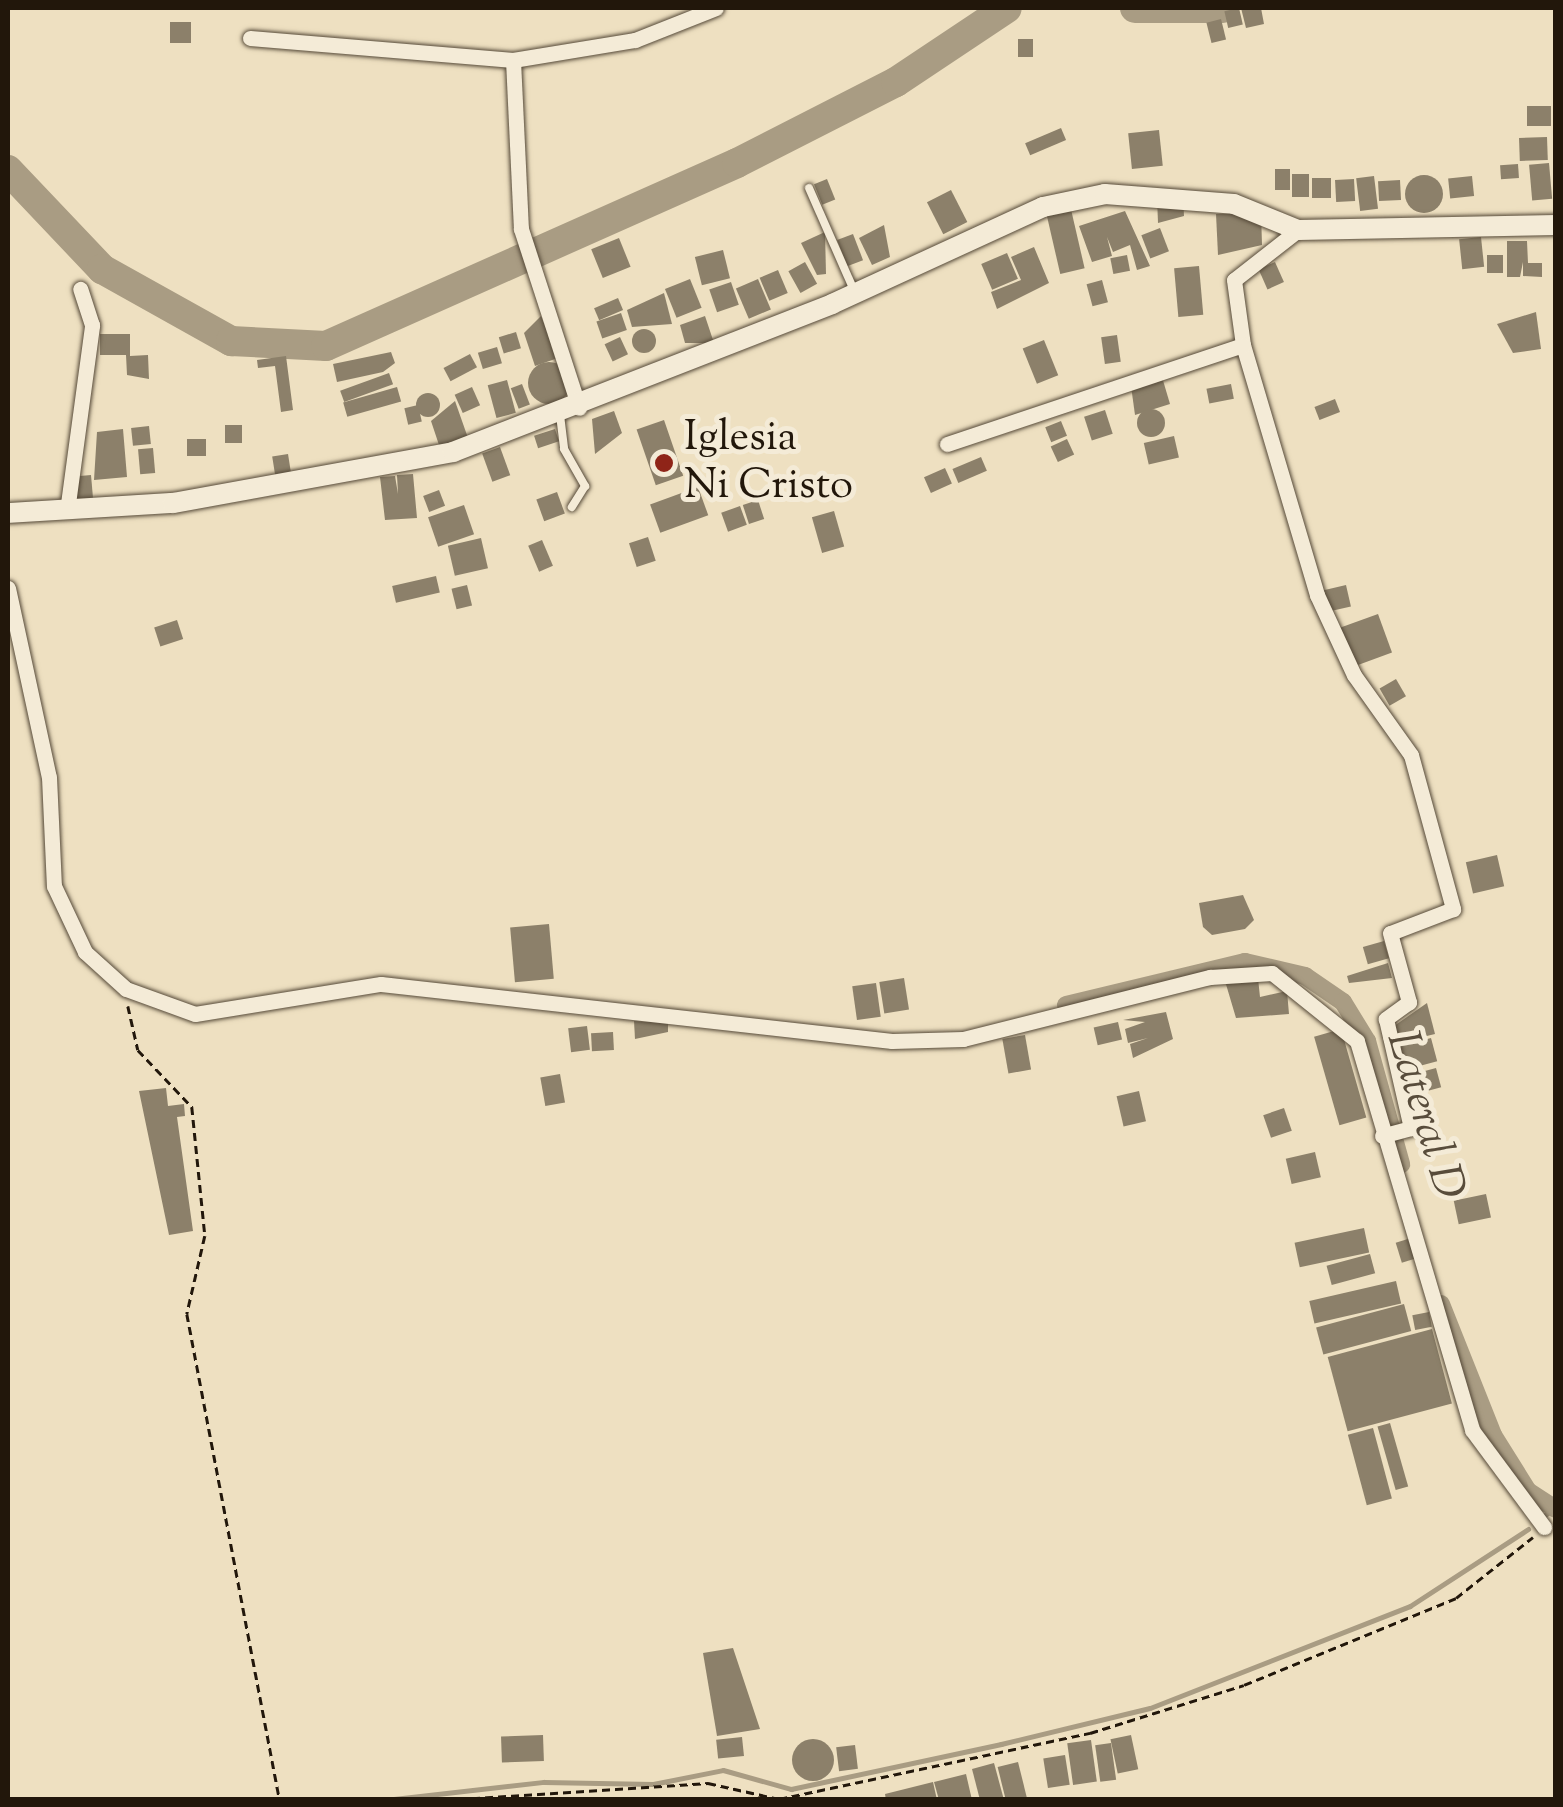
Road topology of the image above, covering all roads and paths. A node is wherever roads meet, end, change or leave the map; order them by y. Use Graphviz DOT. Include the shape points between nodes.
graph roads {
  1 [pos="716,8"];
  2 [pos="250,38"];
  3 [pos="513,60"];
  4 [pos="809,188"];
  5 [pos="1556,225"];
  6 [pos="1298,230"];
  7 [pos="80,290"];
  8 [pos="855,293"];
  9 [pos="1243,345"];
  10 [pos="570,412"];
  11 [pos="947,444"];
  12 [pos="572,508"];
  13 [pos="67,511"];
  14 [pos="8,513"];
  15 [pos="8,588"];
  16 [pos="126,989"];
  17 [pos="1386,1134"];
  18 [pos="1544,1527"];
  19 [pos="280,1800"];
  20 [pos="446,1800"];
  1 -- 3 [label="street" via="635,40"];
  2 -- 3 [label="street"];
  3 -- 10 [label="street" via="521,230"];
  4 -- 8 [label="lane"];
  5 -- 6 [label="street"];
  6 -- 8 [label="street" via="1234,204 1105,194 1043,208"];
  6 -- 9 [label="street" via="1234,280"];
  7 -- 13 [label="street" via="92,325"];
  8 -- 10 [label="street"];
  9 -- 11 [label="street"];
  9 -- 17 [label="street" via="1317,595 1354,675 1411,756 1454,909 1390,934 1409,1002 1386,1019 1411,1128"];
  10 -- 12 [label="lane" via="564,450 585,486"];
  10 -- 13 [label="street" via="453,452 302,484"];
  13 -- 14 [label="street"];
  15 -- 16 [label="street" via="48,777 54,886 85,952"];
  16 -- 17 [label="street" via="194,1014 381,984 441,987 892,1041 963,1039 1210,977 1272,972 1357,1041"];
  16 -- 19 [label="path" via="138,1050 192,1106 205,1236 187,1314"];
  17 -- 18 [label="street" via="1472,1430"];
  18 -- 20 [label="path" via="1456,1598 1244,1685 1090,1733 779,1799 708,1783"];
}
